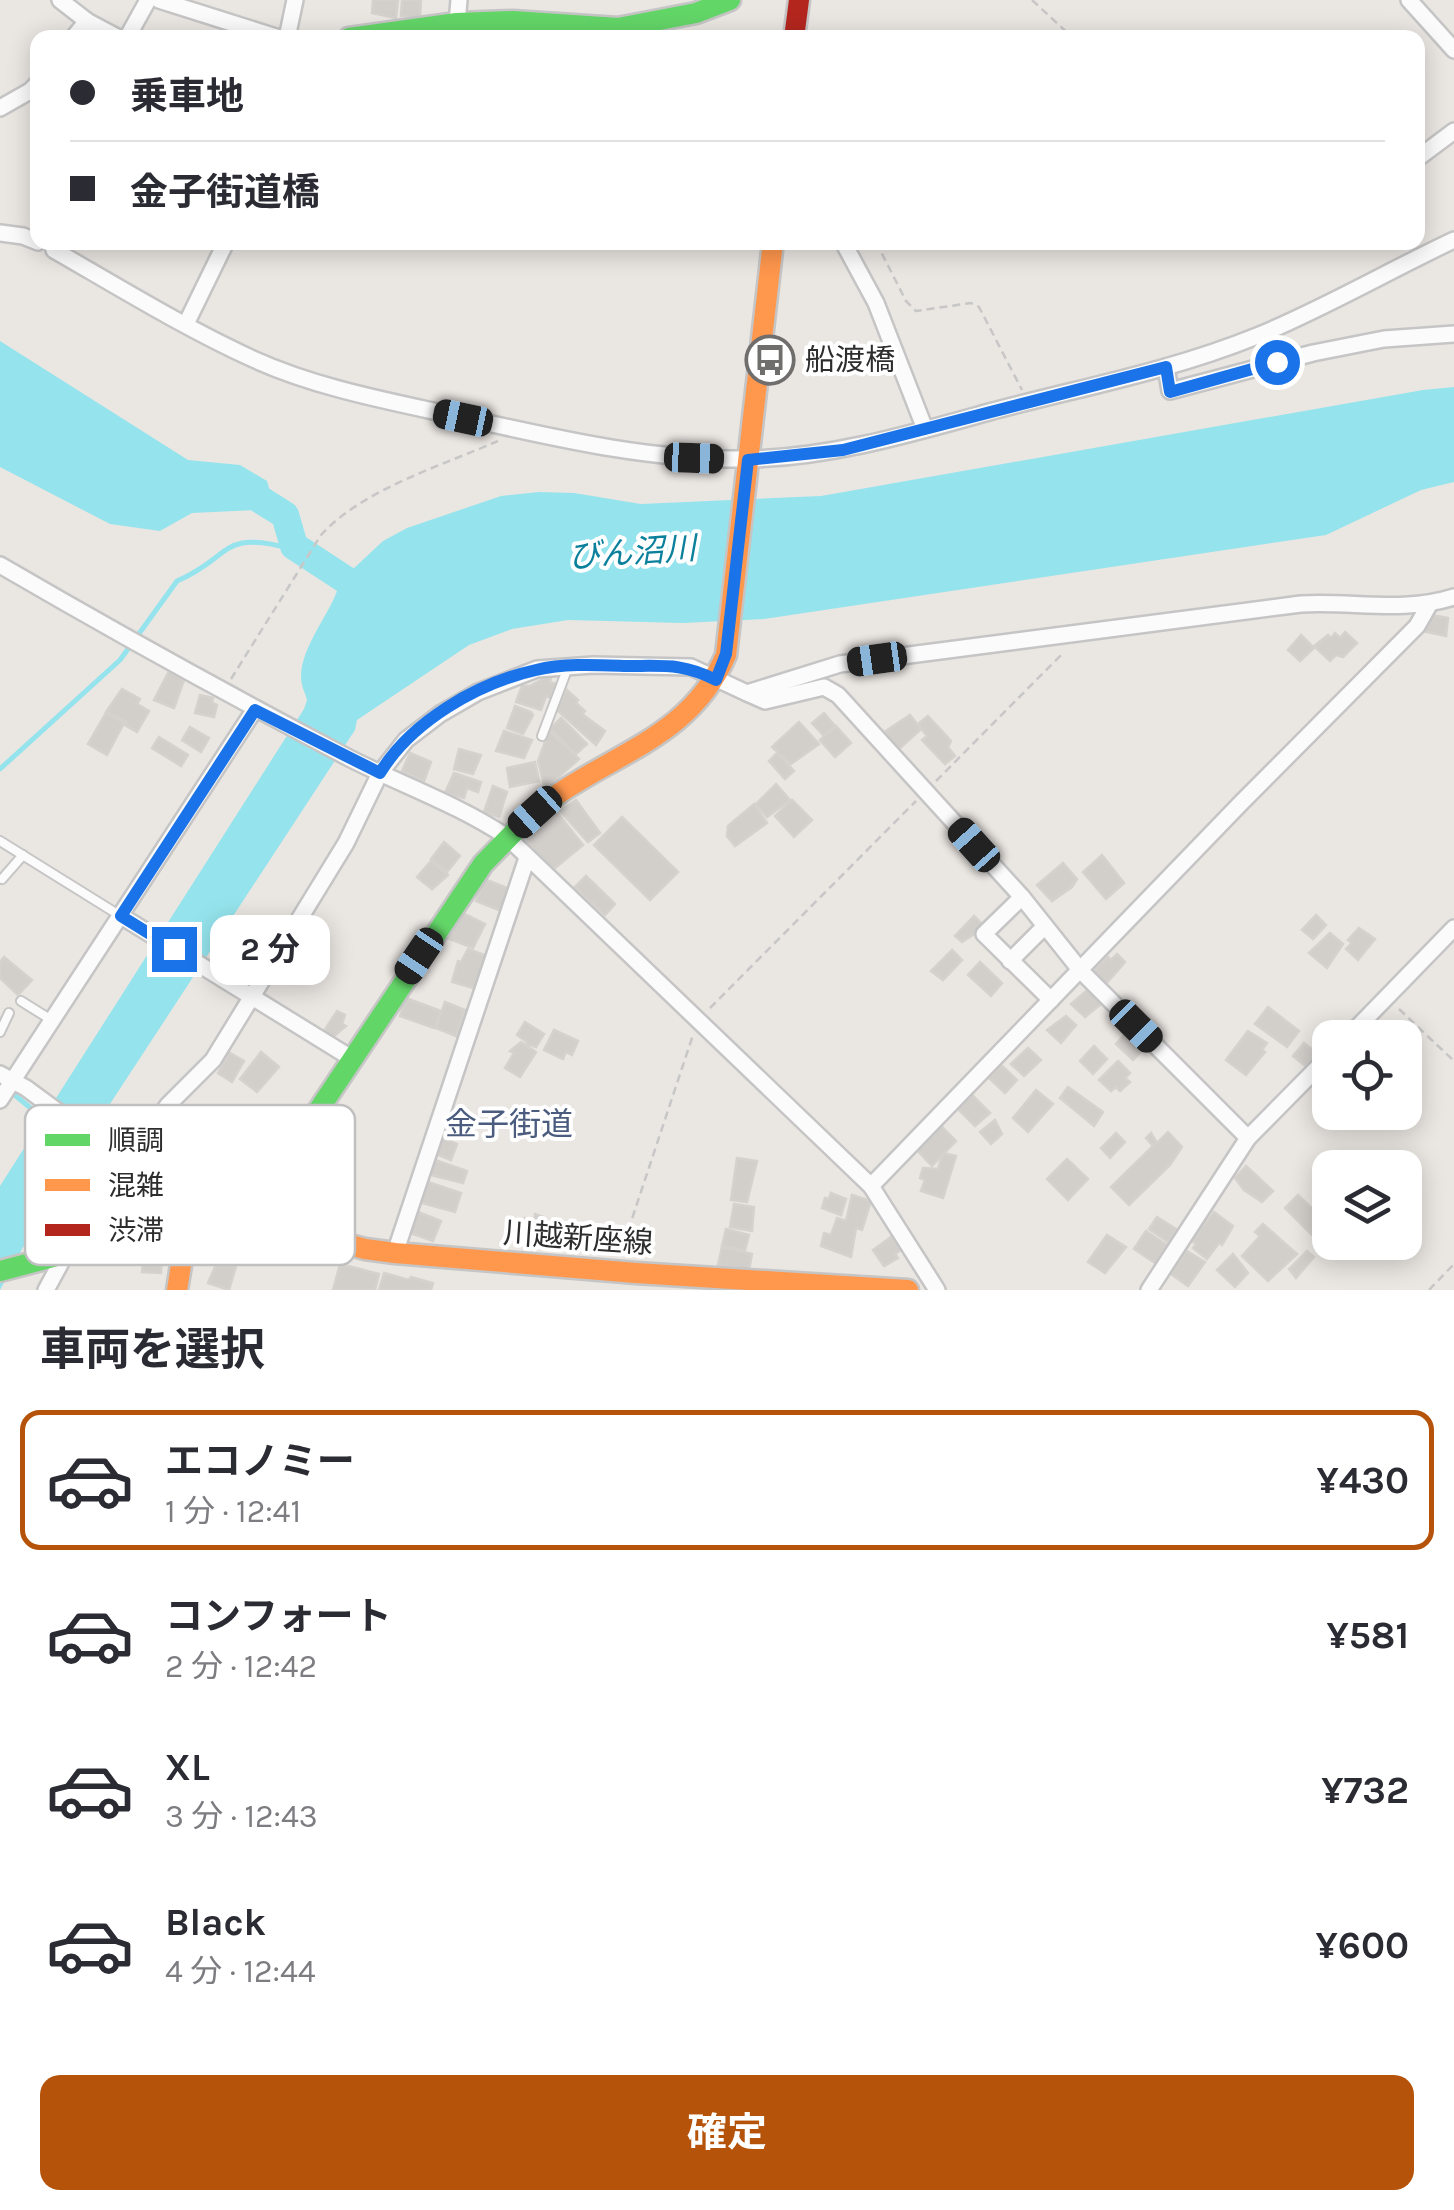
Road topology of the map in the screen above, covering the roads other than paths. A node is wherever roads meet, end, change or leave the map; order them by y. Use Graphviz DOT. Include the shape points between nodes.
graph roads {
  1 [pos="148,0"];
  2 [pos="159,0"];
  3 [pos="295,0"];
  4 [pos="459,0"];
  5 [pos="730,0"];
  6 [pos="799,0"];
  7 [pos="1408,0"];
  8 [pos="70,3"];
  9 [pos="87,20"];
  10 [pos="1454,20"];
  11 [pos="457,23"];
  12 [pos="79,30"];
  13 [pos="105,30"];
  14 [pos="131,30"];
  15 [pos="254,30"];
  16 [pos="289,30"];
  17 [pos="407,30"];
  18 [pos="795,30"];
  19 [pos="1441,35"];
  20 [pos="1454,50"];
  21 [pos="30,92"];
  22 [pos="0,108"];
  23 [pos="1454,132"];
  24 [pos="1425,153"];
  25 [pos="0,233"];
  26 [pos="30,239"];
  27 [pos="1454,240"];
  28 [pos="65,250"];
  29 [pos="222,250"];
  30 [pos="772,250"];
  31 [pos="848,250"];
  32 [pos="1414,250"];
  33 [pos="1418,257"];
  34 [pos="186,324"];
  35 [pos="1454,334"];
  36 [pos="1166,367"];
  37 [pos="925,430"];
  38 [pos="748,463"];
  39 [pos="0,564"];
  40 [pos="1454,598"];
  41 [pos="1429,605"];
  42 [pos="568,666"];
  43 [pos="716,680"];
  44 [pos="747,693"];
  45 [pos="259,711"];
  46 [pos="542,736"];
  47 [pos="380,773"];
  48 [pos="507,837"];
  49 [pos="0,841"];
  50 [pos="23,855"];
  51 [pos="527,858"];
  52 [pos="2,879"];
  53 [pos="1022,898"];
  54 [pos="121,916"];
  55 [pos="1044,927"];
  56 [pos="1454,928"];
  57 [pos="1010,961"];
  58 [pos="1081,970"];
  59 [pos="253,996"];
  60 [pos="20,1000"];
  61 [pos="1051,1000"];
  62 [pos="9,1013"];
  63 [pos="53,1020"];
  64 [pos="1365,1020"];
  65 [pos="0,1032"];
  66 [pos="351,1058"];
  67 [pos="1312,1073"];
  68 [pos="14,1081"];
  69 [pos="0,1100"];
  70 [pos="48,1105"];
  71 [pos="168,1105"];
  72 [pos="320,1105"];
  73 [pos="1248,1138"];
  74 [pos="871,1186"];
  75 [pos="355,1246"];
  76 [pos="394,1253"];
  77 [pos="25,1265"];
  78 [pos="54,1265"];
  79 [pos="181,1265"];
  80 [pos="0,1272"];
  81 [pos="630,1278"];
  82 [pos="828,1288"];
  83 [pos="46,1290"];
  84 [pos="177,1290"];
  85 [pos="908,1290"];
  86 [pos="937,1290"];
  87 [pos="1149,1290"];
  1 -- 14 [label="street"];
  2 -- 15 [label="street"];
  3 -- 16 [label="street"];
  4 -- 11 [label="street"];
  5 -- 11 [label="main road" via="618,28"];
  6 -- 18 [label="main road"];
  7 -- 19 [label="street"];
  8 -- 9 [label="street"];
  9 -- 12 [label="street"];
  9 -- 13 [label="street"];
  10 -- 19 [label="street"];
  11 -- 17 [label="main road"];
  19 -- 20 [label="street"];
  21 -- 22 [label="street"];
  23 -- 24 [label="street"];
  25 -- 26 [label="street"];
  27 -- 33 [label="street"];
  28 -- 34 [label="street"];
  29 -- 34 [label="street"];
  30 -- 38 [label="main road"];
  31 -- 37 [label="street" via="876,302"];
  32 -- 33 [label="street"];
  33 -- 36 [label="street" via="1318,310"];
  34 -- 38 [label="street" via="254,359 351,392 668,457"];
  35 -- 36 [label="street" via="1313,352 1170,392"];
  36 -- 37 [label="street"];
  37 -- 38 [label="street"];
  38 -- 43 [label="main road" via="726,654"];
  39 -- 45 [label="street"];
  40 -- 41 [label="street"];
  41 -- 44 [label="street" via="1301,604 840,664"];
  41 -- 58 [label="street" via="1417,626"];
  42 -- 43 [label="street" via="691,667"];
  42 -- 46 [label="lane"];
  42 -- 47 [label="street" via="537,669 478,692 406,740"];
  43 -- 44 [label="street"];
  43 -- 48 [label="main road" via="684,718 560,792"];
  44 -- 53 [label="street" via="764,701 834,690"];
  45 -- 47 [label="street"];
  45 -- 54 [label="street"];
  47 -- 48 [label="street"];
  47 -- 59 [label="street" via="346,843"];
  48 -- 51 [label="street"];
  48 -- 66 [label="main road" via="463,890"];
  49 -- 50 [label="lane"];
  50 -- 52 [label="lane"];
  50 -- 54 [label="lane"];
  51 -- 74 [label="street"];
  51 -- 76 [label="street"];
  53 -- 55 [label="street"];
  53 -- 57 [label="street" via="984,934"];
  54 -- 59 [label="street"];
  54 -- 63 [label="street"];
  55 -- 57 [label="street"];
  55 -- 58 [label="street"];
  56 -- 64 [label="street"];
  57 -- 61 [label="street"];
  58 -- 61 [label="street"];
  58 -- 73 [label="street"];
  59 -- 66 [label="street"];
  59 -- 71 [label="street" via="213,1060"];
  60 -- 63 [label="lane"];
  61 -- 74 [label="street"];
  62 -- 65 [label="lane"];
  63 -- 68 [label="street"];
  66 -- 72 [label="main road"];
  67 -- 73 [label="street"];
  68 -- 69 [label="street"];
  68 -- 70 [label="street"];
  73 -- 87 [label="street"];
  74 -- 86 [label="street"];
  75 -- 76 [label="main road, 川越新座線"];
  76 -- 81 [label="main road, 川越新座線"];
  77 -- 80 [label="main road, 川越新座線"];
  78 -- 83 [label="street"];
  79 -- 84 [label="main road"];
  81 -- 82 [label="main road, 川越新座線"];
  82 -- 85 [label="main road, 川越新座線"];
}
